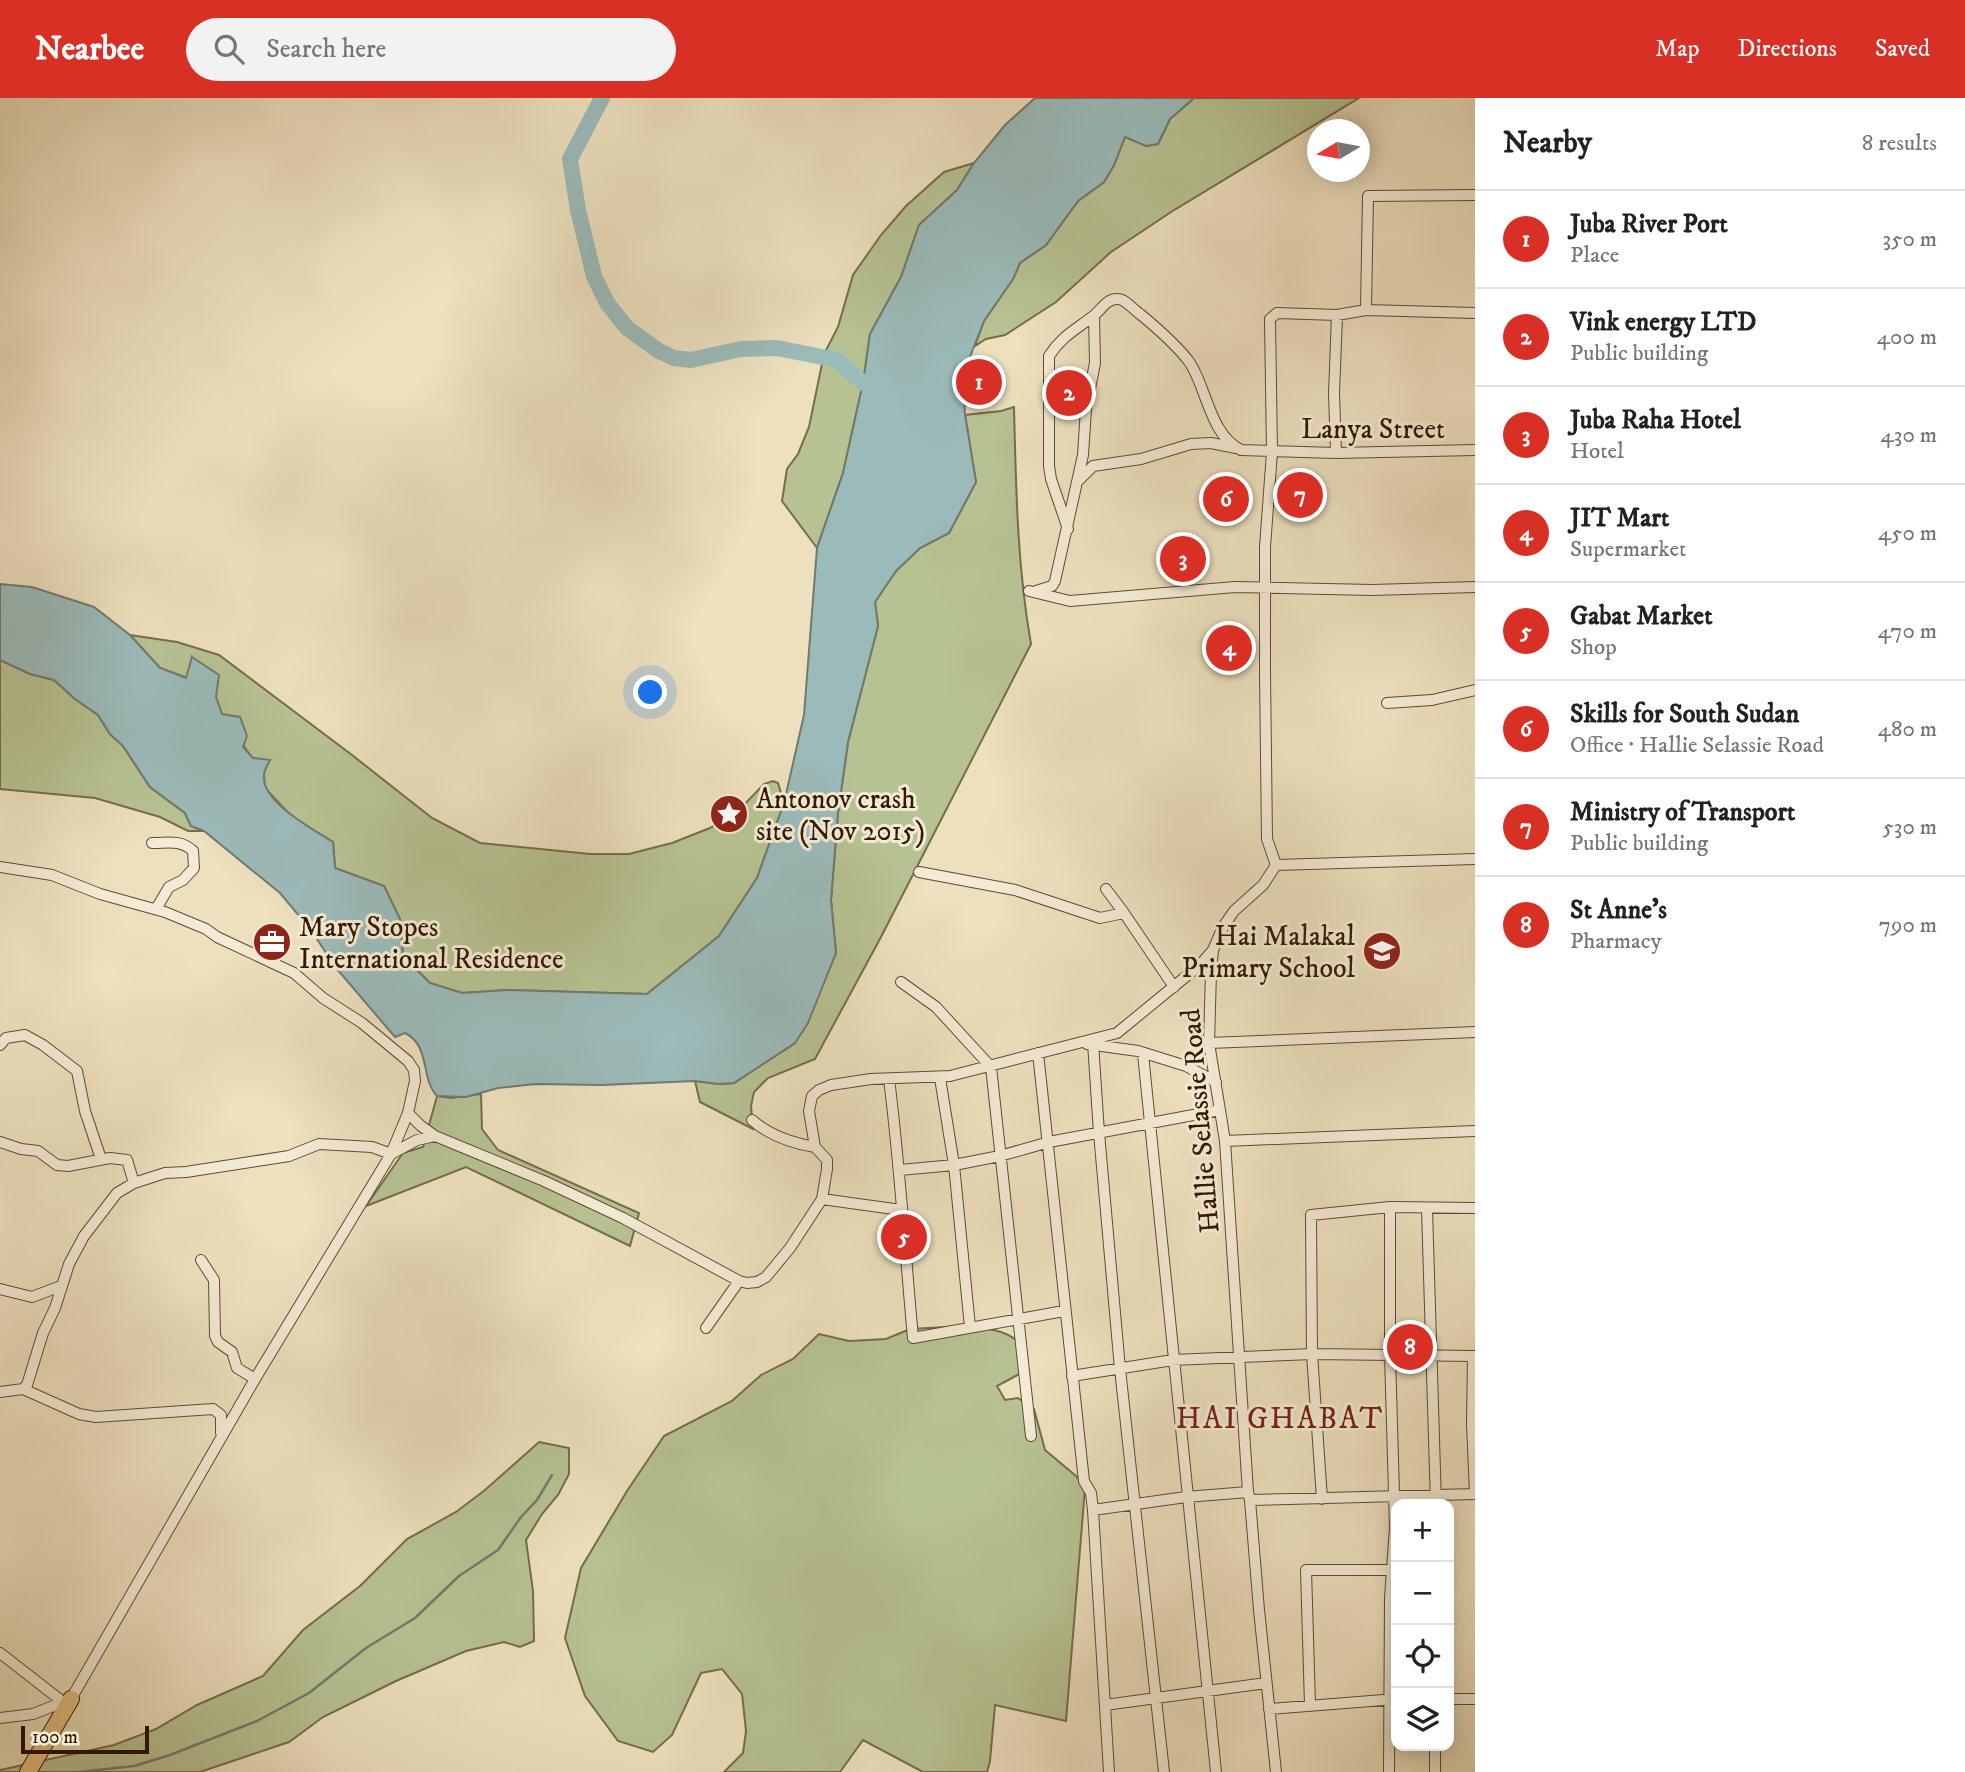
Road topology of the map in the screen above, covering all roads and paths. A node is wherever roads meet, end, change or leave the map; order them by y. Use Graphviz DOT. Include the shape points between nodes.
graph roads {
  1 [pos="1475,195"];
  2 [pos="1366,310"];
  3 [pos="1475,313"];
  4 [pos="1336,315"];
  5 [pos="1094,316"];
  6 [pos="1237,448"];
  7 [pos="1475,450"];
  8 [pos="1272,452"];
  9 [pos="1336,453"];
  10 [pos="1077,482"];
  11 [pos="1068,529"];
  12 [pos="1475,587"];
  13 [pos="1265,588"];
  14 [pos="1475,690"];
  15 [pos="1387,703"];
  16 [pos="152,842"];
  17 [pos="1475,859"];
  18 [pos="1276,865"];
  19 [pos="0,867"];
  20 [pos="919,872"];
  21 [pos="1106,889"];
  22 [pos="156,909"];
  23 [pos="1124,913"];
  24 [pos="1213,950"];
  25 [pos="901,982"];
  26 [pos="1174,987"];
  27 [pos="1475,1032"];
  28 [pos="1093,1043"];
  29 [pos="1209,1043"];
  30 [pos="0,1045"];
  31 [pos="1062,1046"];
  32 [pos="1038,1053"];
  33 [pos="1143,1054"];
  34 [pos="991,1067"];
  35 [pos="940,1078"];
  36 [pos="889,1079"];
  37 [pos="1216,1082"];
  38 [pos="1220,1110"];
  39 [pos="408,1113"];
  40 [pos="752,1120"];
  41 [pos="1150,1124"];
  42 [pos="1475,1131"];
  43 [pos="1099,1133"];
  44 [pos="435,1136"];
  45 [pos="1225,1140"];
  46 [pos="0,1142"];
  47 [pos="1049,1142"];
  48 [pos="815,1147"];
  49 [pos="391,1154"];
  50 [pos="1000,1156"];
  51 [pos="102,1159"];
  52 [pos="954,1165"];
  53 [pos="900,1170"];
  54 [pos="134,1183"];
  55 [pos="822,1199"];
  56 [pos="1390,1207"];
  57 [pos="1475,1208"];
  58 [pos="1427,1209"];
  59 [pos="901,1210"];
  60 [pos="201,1260"];
  61 [pos="739,1281"];
  62 [pos="61,1286"];
  63 [pos="0,1289"];
  64 [pos="1064,1311"];
  65 [pos="1018,1319"];
  66 [pos="970,1327"];
  67 [pos="706,1328"];
  68 [pos="1312,1354"];
  69 [pos="1390,1355"];
  70 [pos="1432,1356"];
  71 [pos="1474,1356"];
  72 [pos="1240,1357"];
  73 [pos="1173,1360"];
  74 [pos="1120,1369"];
  75 [pos="1072,1377"];
  76 [pos="254,1379"];
  77 [pos="23,1389"];
  78 [pos="0,1392"];
  79 [pos="1031,1436"];
  80 [pos="221,1437"];
  81 [pos="1475,1494"];
  82 [pos="1249,1496"];
  83 [pos="1186,1497"];
  84 [pos="1394,1497"];
  85 [pos="1322,1499"];
  86 [pos="1436,1499"];
  87 [pos="1135,1504"];
  88 [pos="1093,1510"];
  89 [pos="1393,1562"];
  90 [pos="1391,1570"];
  91 [pos="1391,1589"];
  92 [pos="0,1653"];
  93 [pos="1266,1683"];
  94 [pos="1392,1688"];
  95 [pos="1207,1691"];
  96 [pos="1156,1698"];
  97 [pos="1391,1699"];
  98 [pos="1454,1699"];
  99 [pos="1475,1699"];
  100 [pos="67,1701"];
  101 [pos="1105,1704"];
  102 [pos="1310,1705"];
  103 [pos="1269,1709"];
  104 [pos="0,1718"];
  105 [pos="1391,1723"];
  106 [pos="1435,1751"];
  107 [pos="28,1772"];
  108 [pos="1109,1772"];
  109 [pos="1164,1772"];
  110 [pos="1216,1772"];
  111 [pos="1276,1772"];
  112 [pos="1389,1772"];
  113 [pos="1435,1772"];
  1 -- 2 [label="street" via="1368,196"];
  2 -- 3 [label="street"];
  2 -- 4 [label="street"];
  4 -- 8 [label="street" via="1277,313 1270,318"];
  4 -- 9 [label="street"];
  5 -- 6 [label="street" via="1111,301 1122,300 1167,338 1189,362 1219,425"];
  5 -- 10 [label="street" via="1095,363"];
  5 -- 11 [label="street" via="1073,329 1049,356 1049,466"];
  6 -- 8 [label="street, Lanya Street"];
  6 -- 10 [label="street, Lanya Street" via="1191,444 1141,459 1093,466"];
  7 -- 9 [label="street, Lanya Street"];
  8 -- 9 [label="street, Lanya Street"];
  8 -- 13 [label="street"];
  10 -- 11 [label="street"];
  11 -- 13 [label="street" via="1052,586 1029,591 1070,601"];
  12 -- 13 [label="street"];
  13 -- 18 [label="street" via="1267,839"];
  14 -- 15 [label="street" via="1432,700"];
  16 -- 22 [label="street" via="172,841 193,851 194,868 169,887"];
  17 -- 18 [label="street"];
  18 -- 24 [label="street, Hallie Selassie Road" via="1263,885 1234,911"];
  19 -- 22 [label="street" via="52,875"];
  20 -- 23 [label="street" via="1015,890 1100,918"];
  21 -- 23 [label="street"];
  22 -- 39 [label="street" via="293,973 390,1045 414,1070"];
  23 -- 26 [label="street"];
  24 -- 26 [label="street"];
  24 -- 29 [label="street, Hallie Selassie Road"];
  25 -- 34 [label="street" via="936,1007"];
  26 -- 31 [label="street" via="1117,1033"];
  27 -- 29 [label="street"];
  28 -- 31 [label="street"];
  28 -- 33 [label="street"];
  28 -- 43 [label="street"];
  29 -- 37 [label="street, Hallie Selassie Road"];
  30 -- 51 [label="street" via="6,1038 26,1035 77,1071"];
  31 -- 32 [label="street"];
  32 -- 34 [label="street"];
  32 -- 47 [label="street"];
  33 -- 37 [label="street" via="1186,1066"];
  33 -- 41 [label="street"];
  34 -- 35 [label="street"];
  34 -- 50 [label="street"];
  35 -- 36 [label="street"];
  35 -- 52 [label="street"];
  36 -- 48 [label="street" via="831,1085 812,1096 809,1111"];
  36 -- 53 [label="street"];
  37 -- 38 [label="street, Hallie Selassie Road"];
  38 -- 41 [label="street"];
  38 -- 45 [label="street, Hallie Selassie Road"];
  39 -- 44 [label="street"];
  39 -- 49 [label="street"];
  40 -- 48 [label="street" via="784,1140"];
  41 -- 43 [label="street"];
  41 -- 73 [label="street"];
  42 -- 45 [label="street"];
  43 -- 47 [label="street"];
  43 -- 74 [label="street"];
  44 -- 49 [label="street"];
  44 -- 61 [label="street" via="623,1218"];
  45 -- 72 [label="street, Hallie Selassie Road"];
  46 -- 51 [label="street" via="38,1151 57,1165"];
  47 -- 50 [label="street"];
  47 -- 64 [label="street"];
  48 -- 55 [label="street" via="827,1160"];
  49 -- 54 [label="street" via="372,1147 319,1144 289,1156 165,1173"];
  49 -- 76 [label="street"];
  50 -- 52 [label="street"];
  50 -- 65 [label="street"];
  51 -- 54 [label="street" via="127,1160"];
  52 -- 53 [label="street"];
  52 -- 66 [label="street"];
  53 -- 59 [label="street"];
  54 -- 62 [label="street" via="117,1193 84,1236"];
  55 -- 59 [label="street"];
  55 -- 61 [label="street" via="766,1277 757,1282"];
  56 -- 58 [label="street"];
  56 -- 68 [label="street" via="1311,1215"];
  56 -- 69 [label="street"];
  57 -- 58 [label="street"];
  58 -- 70 [label="street"];
  59 -- 66 [label="street" via="913,1338"];
  60 -- 76 [label="street" via="214,1280 215,1336 232,1352 237,1368"];
  61 -- 67 [label="street"];
  62 -- 63 [label="street" via="32,1297"];
  62 -- 77 [label="street"];
  64 -- 65 [label="street"];
  64 -- 75 [label="street"];
  65 -- 66 [label="street"];
  65 -- 79 [label="street"];
  68 -- 69 [label="street"];
  68 -- 72 [label="street"];
  68 -- 85 [label="street"];
  69 -- 70 [label="street"];
  69 -- 84 [label="street"];
  70 -- 71 [label="street"];
  70 -- 86 [label="street"];
  71 -- 81 [label="street"];
  72 -- 73 [label="street"];
  72 -- 82 [label="street, Hallie Selassie Road"];
  73 -- 74 [label="street"];
  73 -- 83 [label="street"];
  74 -- 75 [label="street"];
  74 -- 87 [label="street"];
  75 -- 88 [label="street" via="1084,1481"];
  76 -- 80 [label="street"];
  77 -- 78 [label="street"];
  77 -- 80 [label="street" via="96,1417 213,1409 221,1415"];
  80 -- 100 [label="street"];
  81 -- 86 [label="street"];
  82 -- 83 [label="street"];
  82 -- 85 [label="street"];
  82 -- 93 [label="street, Hallie Selassie Road"];
  83 -- 87 [label="street"];
  83 -- 95 [label="street"];
  84 -- 85 [label="street"];
  84 -- 86 [label="street"];
  84 -- 89 [label="street"];
  87 -- 88 [label="street"];
  87 -- 96 [label="street"];
  88 -- 101 [label="street"];
  90 -- 102 [label="street" via="1307,1570"];
  91 -- 94 [label="street"];
  92 -- 100 [label="street"];
  93 -- 95 [label="street"];
  93 -- 103 [label="street, Hallie Selassie Road"];
  95 -- 96 [label="street"];
  95 -- 110 [label="street"];
  96 -- 101 [label="street"];
  96 -- 109 [label="street"];
  97 -- 102 [label="street"];
  98 -- 99 [label="street"];
  100 -- 104 [label="street" via="33,1714"];
  100 -- 107 [label="main road"];
  101 -- 108 [label="street"];
  102 -- 103 [label="street"];
  103 -- 111 [label="street, Hallie Selassie Road"];
  105 -- 112 [label="street"];
  106 -- 113 [label="street"];
}
